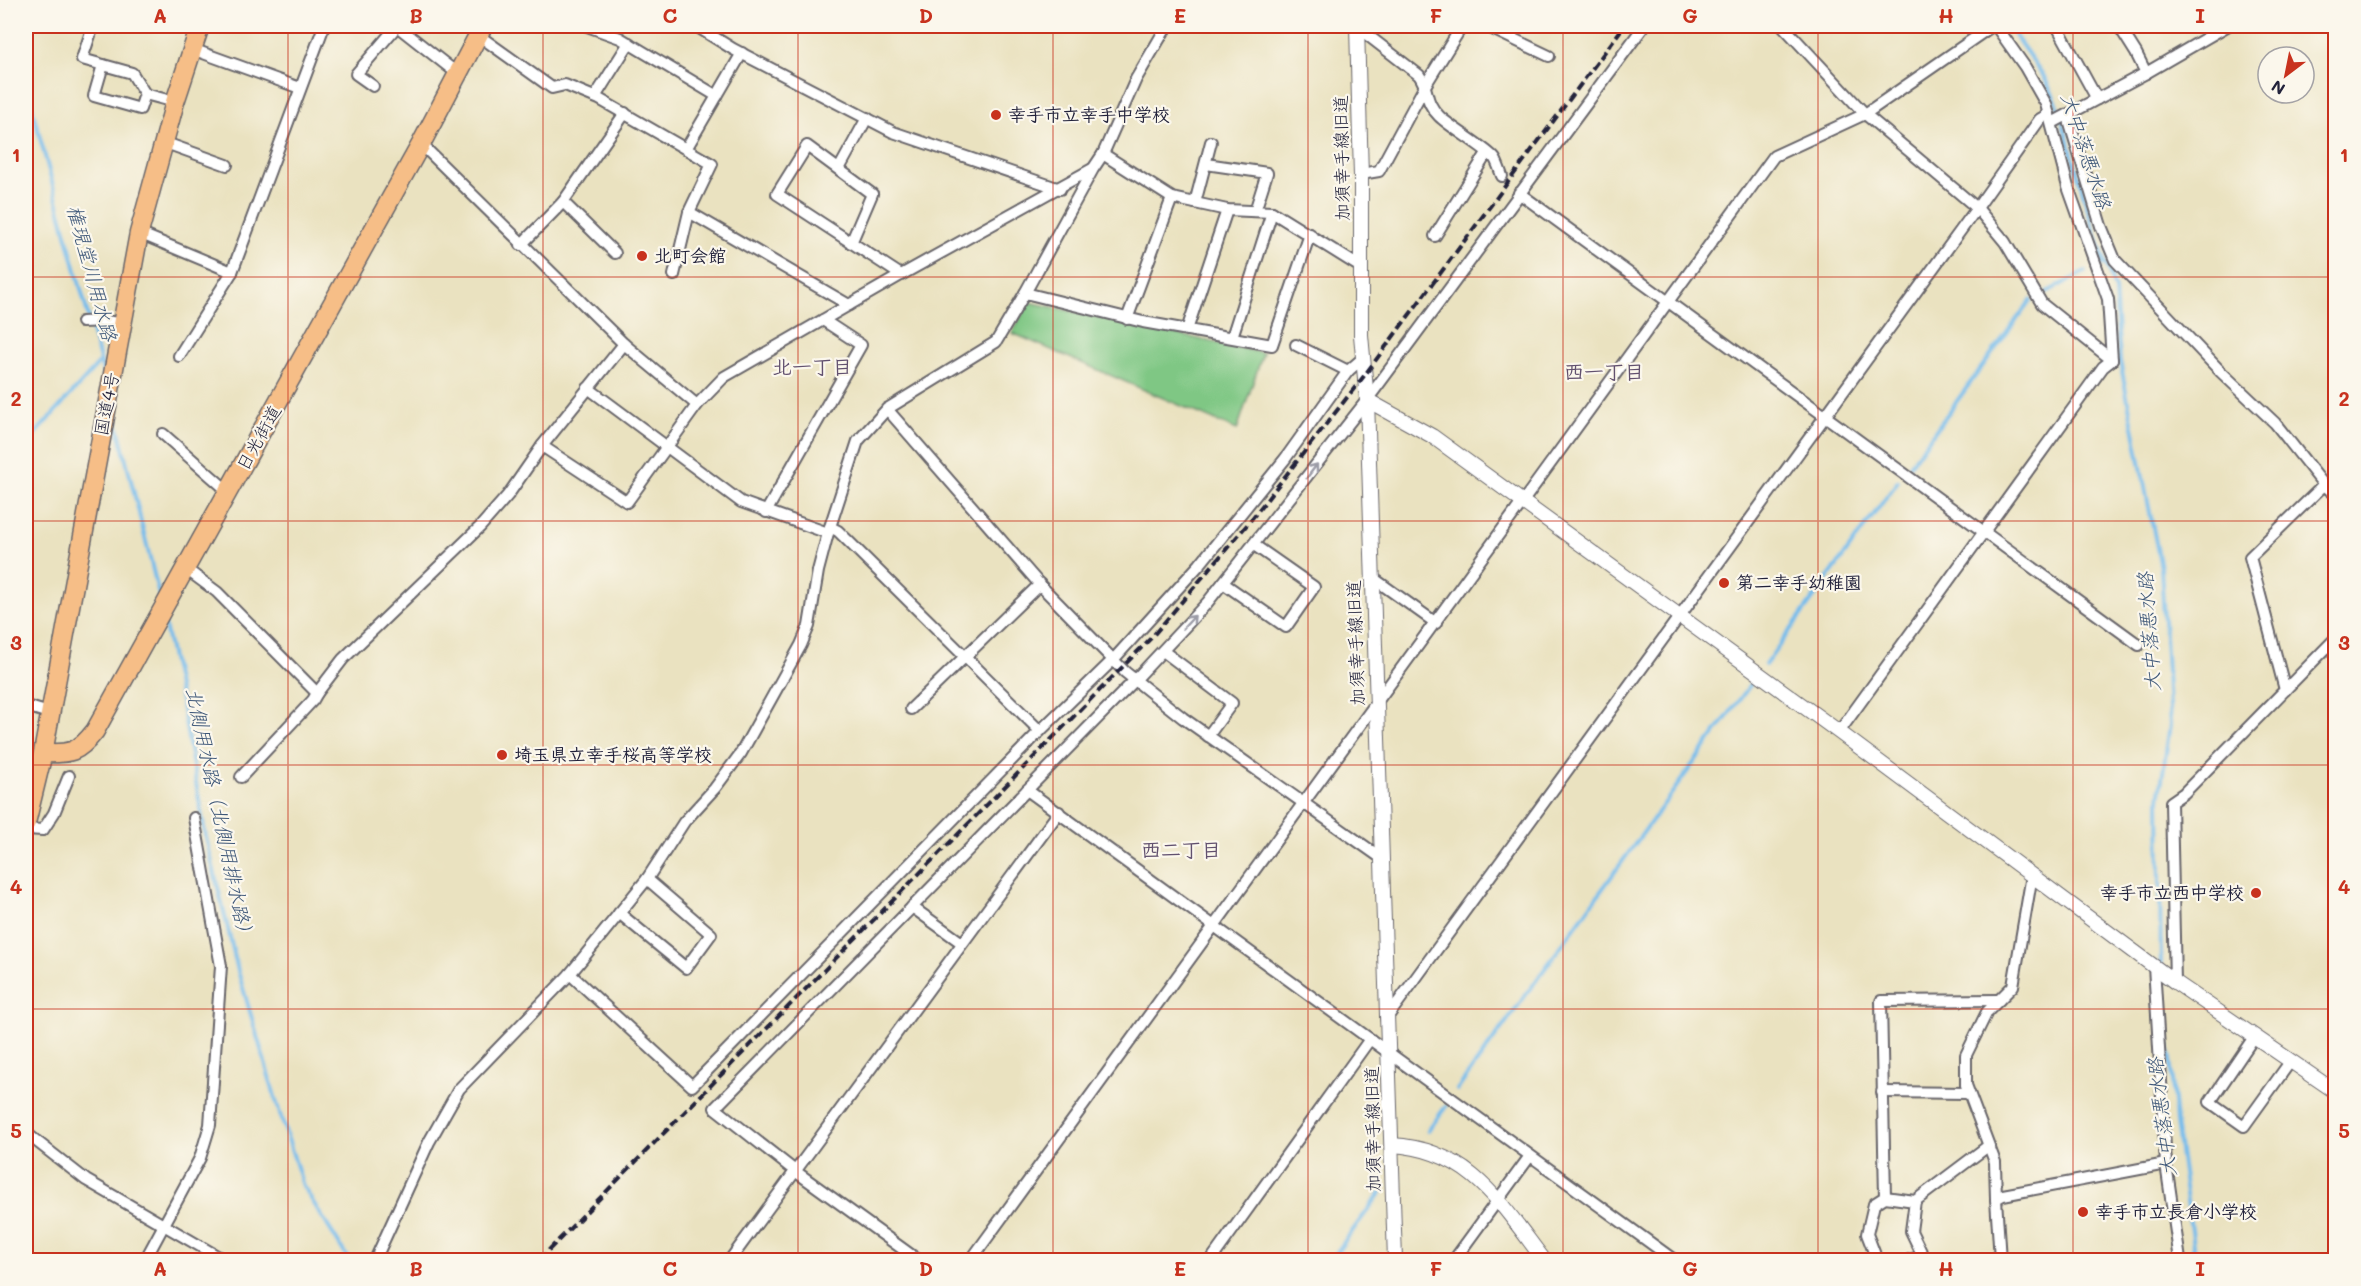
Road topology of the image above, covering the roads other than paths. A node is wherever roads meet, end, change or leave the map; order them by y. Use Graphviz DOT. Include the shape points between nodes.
graph roads {
  1 [pos="93,26"];
  2 [pos="200,26"];
  3 [pos="324,26"];
  4 [pos="397,26"];
  5 [pos="587,26"];
  6 [pos="696,26"];
  7 [pos="1167,26"];
  8 [pos="1357,26"];
  9 [pos="1462,26"];
  10 [pos="1486,26"];
  11 [pos="1644,26"];
  12 [pos="1783,26"];
  13 [pos="1994,26"];
  14 [pos="2057,26"];
  15 [pos="2119,26"];
  16 [pos="2227,26"];
  17 [pos="481,30"];
  18 [pos="629,43"];
  19 [pos="192,49"];
  20 [pos="742,53"];
  21 [pos="1549,56"];
  22 [pos="103,65"];
  23 [pos="2146,73"];
  24 [pos="458,74"];
  25 [pos="1426,84"];
  26 [pos="373,86"];
  27 [pos="300,88"];
  28 [pos="145,94"];
  29 [pos="717,96"];
  30 [pos="595,97"];
  31 [pos="2097,99"];
  32 [pos="175,102"];
  33 [pos="625,113"];
  34 [pos="1865,114"];
  35 [pos="2069,115"];
  36 [pos="867,118"];
  37 [pos="2052,119"];
  38 [pos="163,142"];
  39 [pos="1211,142"];
  40 [pos="421,144"];
  41 [pos="686,149"];
  42 [pos="1487,153"];
  43 [pos="1103,154"];
  44 [pos="1206,164"];
  45 [pos="227,165"];
  46 [pos="1093,169"];
  47 [pos="839,170"];
  48 [pos="1361,174"];
  49 [pos="1502,177"];
  50 [pos="1060,189"];
  51 [pos="1519,194"];
  52 [pos="1172,198"];
  53 [pos="563,202"];
  54 [pos="1196,203"];
  55 [pos="1977,208"];
  56 [pos="1227,210"];
  57 [pos="1255,211"];
  58 [pos="689,212"];
  59 [pos="1272,212"];
  60 [pos="139,233"];
  61 [pos="1310,234"];
  62 [pos="1435,236"];
  63 [pos="851,243"];
  64 [pos="521,245"];
  65 [pos="615,253"];
  66 [pos="1362,268"];
  67 [pos="232,272"];
  68 [pos="674,275"];
  69 [pos="901,275"];
  70 [pos="1025,293"];
  71 [pos="1668,302"];
  72 [pos="849,305"];
  73 [pos="1127,319"];
  74 [pos="822,320"];
  75 [pos="82,322"];
  76 [pos="122,324"];
  77 [pos="1186,330"];
  78 [pos="1232,337"];
  79 [pos="624,344"];
  80 [pos="1296,345"];
  81 [pos="179,356"];
  82 [pos="1362,359"];
  83 [pos="2112,360"];
  84 [pos="1348,371"];
  85 [pos="588,388"];
  86 [pos="1367,400"];
  87 [pos="697,405"];
  88 [pos="886,409"];
  89 [pos="1825,415"];
  90 [pos="163,434"];
  91 [pos="542,446"];
  92 [pos="666,447"];
  93 [pos="2324,485"];
  94 [pos="229,492"];
  95 [pos="2336,495"];
  96 [pos="1523,504"];
  97 [pos="766,512"];
  98 [pos="829,530"];
  99 [pos="1984,532"];
  100 [pos="1254,545"];
  101 [pos="186,569"];
  102 [pos="1372,578"];
  103 [pos="1223,583"];
  104 [pos="1040,584"];
  105 [pos="1678,616"];
  106 [pos="1436,623"];
  107 [pos="2336,638"];
  108 [pos="2139,645"];
  109 [pos="1163,651"];
  110 [pos="965,655"];
  111 [pos="1113,660"];
  112 [pos="1135,680"];
  113 [pos="2285,690"];
  114 [pos="316,693"];
  115 [pos="26,706"];
  116 [pos="1376,706"];
  117 [pos="911,709"];
  118 [pos="49,713"];
  119 [pos="1040,731"];
  120 [pos="1839,732"];
  121 [pos="1208,736"];
  122 [pos="43,753"];
  123 [pos="69,776"];
  124 [pos="241,777"];
  125 [pos="1027,790"];
  126 [pos="1305,802"];
  127 [pos="1059,812"];
  128 [pos="194,818"];
  129 [pos="26,823"];
  130 [pos="26,829"];
  131 [pos="1380,857"];
  132 [pos="2032,875"];
  133 [pos="647,879"];
  134 [pos="912,907"];
  135 [pos="619,914"];
  136 [pos="1214,925"];
  137 [pos="962,943"];
  138 [pos="2154,966"];
  139 [pos="570,974"];
  140 [pos="2171,979"];
  141 [pos="1999,1000"];
  142 [pos="1386,1019"];
  143 [pos="2254,1037"];
  144 [pos="1370,1039"];
  145 [pos="1390,1056"];
  146 [pos="2290,1062"];
  147 [pos="1882,1092"];
  148 [pos="2336,1092"];
  149 [pos="1968,1093"];
  150 [pos="26,1132"];
  151 [pos="1392,1145"];
  152 [pos="1988,1146"];
  153 [pos="1530,1156"];
  154 [pos="2166,1164"];
  155 [pos="795,1171"];
  156 [pos="1884,1197"];
  157 [pos="1996,1198"];
  158 [pos="1498,1199"];
  159 [pos="1915,1201"];
  160 [pos="164,1226"];
  161 [pos="145,1260"];
  162 [pos="224,1260"];
  163 [pos="375,1260"];
  164 [pos="730,1260"];
  165 [pos="918,1260"];
  166 [pos="971,1260"];
  167 [pos="1211,1260"];
  168 [pos="1395,1260"];
  169 [pos="1454,1260"];
  170 [pos="1544,1260"];
  171 [pos="1674,1260"];
  172 [pos="1877,1260"];
  173 [pos="1909,1260"];
  174 [pos="2000,1260"];
  175 [pos="2180,1260"];
  1 -- 22 [label="street" via="82,59"];
  2 -- 19 [label="main road, 国道4号"];
  3 -- 27 [label="street"];
  4 -- 24 [label="street"];
  4 -- 26 [label="street" via="356,74"];
  5 -- 18 [label="street"];
  6 -- 20 [label="street"];
  7 -- 43 [label="street" via="1136,79"];
  8 -- 25 [label="street"];
  8 -- 48 [label="street, 加須幸手線旧道"];
  9 -- 25 [label="street"];
  10 -- 21 [label="street"];
  11 -- 51 [label="street"];
  12 -- 34 [label="street"];
  13 -- 34 [label="street"];
  13 -- 37 [label="street" via="2025,67"];
  14 -- 31 [label="street"];
  15 -- 23 [label="street"];
  16 -- 23 [label="street"];
  17 -- 24 [label="main road, 日光街道"];
  17 -- 30 [label="street" via="552,88 565,86"];
  18 -- 29 [label="street"];
  18 -- 30 [label="street"];
  19 -- 27 [label="street"];
  19 -- 32 [label="main road, 国道4号"];
  20 -- 29 [label="street"];
  20 -- 36 [label="street"];
  22 -- 28 [label="street" via="132,73"];
  22 -- 28 [label="street" via="94,96 140,109"];
  23 -- 31 [label="street"];
  24 -- 40 [label="main road, 日光街道"];
  25 -- 42 [label="street" via="1426,97 1439,116"];
  25 -- 48 [label="street" via="1379,171"];
  27 -- 67 [label="street"];
  28 -- 32 [label="street"];
  29 -- 41 [label="street"];
  30 -- 33 [label="street"];
  31 -- 35 [label="street"];
  32 -- 38 [label="main road, 国道4号"];
  33 -- 41 [label="street"];
  33 -- 53 [label="street"];
  34 -- 55 [label="street"];
  34 -- 71 [label="street" via="1774,156"];
  35 -- 37 [label="street"];
  35 -- 93 [label="street" via="2101,226 2115,260 2275,423"];
  36 -- 47 [label="street"];
  36 -- 50 [label="street" via="893,132"];
  37 -- 55 [label="street" via="2040,118"];
  37 -- 83 [label="street" via="2068,187 2108,299"];
  38 -- 45 [label="street"];
  38 -- 60 [label="main road, 国道4号"];
  39 -- 44 [label="street"];
  40 -- 64 [label="street"];
  40 -- 94 [label="main road, 日光街道"];
  41 -- 58 [label="street" via="712,164"];
  42 -- 49 [label="street" via="1494,157"];
  42 -- 62 [label="street"];
  43 -- 46 [label="street"];
  43 -- 52 [label="street"];
  44 -- 54 [label="street"];
  44 -- 57 [label="street" via="1267,173"];
  46 -- 50 [label="street"];
  46 -- 70 [label="street"];
  47 -- 63 [label="street" via="872,194"];
  47 -- 63 [label="street" via="807,146 777,194"];
  48 -- 66 [label="street, 加須幸手線旧道"];
  50 -- 69 [label="street"];
  51 -- 71 [label="street"];
  51 -- 86 [label="street"];
  52 -- 54 [label="street"];
  52 -- 73 [label="street"];
  53 -- 64 [label="street"];
  53 -- 65 [label="street"];
  54 -- 56 [label="street"];
  55 -- 83 [label="street" via="2005,242 2042,304"];
  55 -- 89 [label="street"];
  56 -- 57 [label="street"];
  56 -- 77 [label="street"];
  57 -- 59 [label="street"];
  58 -- 68 [label="street"];
  58 -- 72 [label="street"];
  59 -- 61 [label="street"];
  59 -- 78 [label="street"];
  60 -- 67 [label="street"];
  60 -- 76 [label="main road, 国道4号"];
  61 -- 66 [label="street"];
  61 -- 78 [label="street" via="1272,345"];
  63 -- 69 [label="street"];
  64 -- 79 [label="street"];
  66 -- 82 [label="street, 加須幸手線旧道"];
  67 -- 81 [label="street"];
  69 -- 72 [label="street"];
  70 -- 73 [label="street"];
  70 -- 88 [label="street" via="996,342"];
  71 -- 89 [label="street"];
  71 -- 96 [label="street"];
  72 -- 74 [label="street"];
  73 -- 77 [label="street"];
  74 -- 87 [label="street" via="724,377"];
  74 -- 97 [label="street" via="861,345"];
  75 -- 76 [label="street"];
  76 -- 118 [label="main road, 国道4号"];
  77 -- 78 [label="street"];
  79 -- 85 [label="street"];
  79 -- 87 [label="street"];
  80 -- 84 [label="street"];
  82 -- 84 [label="street"];
  82 -- 86 [label="street, 加須幸手線旧道"];
  83 -- 99 [label="street"];
  84 -- 111 [label="street" via="1285,459 1200,564"];
  85 -- 91 [label="street"];
  85 -- 92 [label="street"];
  86 -- 96 [label="street" via="1432,436"];
  100 -- 86 [label="street, one-way"];
  86 -- 102 [label="street, 加須幸手線旧道"];
  87 -- 92 [label="street"];
  88 -- 98 [label="street" via="858,441"];
  88 -- 104 [label="street"];
  89 -- 99 [label="street"];
  89 -- 105 [label="street"];
  90 -- 94 [label="street"];
  91 -- 92 [label="street" via="627,502"];
  91 -- 114 [label="street" via="480,527 344,659"];
  92 -- 97 [label="street" via="741,502"];
  93 -- 95 [label="street"];
  93 -- 113 [label="street" via="2250,557"];
  94 -- 101 [label="main road, 日光街道"];
  96 -- 105 [label="street"];
  96 -- 106 [label="street"];
  97 -- 98 [label="street"];
  98 -- 110 [label="street" via="838,531"];
  98 -- 133 [label="street" via="801,645 741,753 684,822"];
  99 -- 108 [label="street"];
  99 -- 120 [label="street"];
  100 -- 103 [label="street"];
  100 -- 103 [label="street" via="1314,587 1286,627"];
  101 -- 114 [label="street" via="217,592"];
  101 -- 122 [label="main road, 日光街道" via="87,742 73,751"];
  102 -- 106 [label="street"];
  102 -- 116 [label="street, 加須幸手線旧道"];
  109 -- 103 [label="street, one-way"];
  104 -- 110 [label="street"];
  104 -- 111 [label="street"];
  105 -- 120 [label="street"];
  105 -- 142 [label="street"];
  106 -- 116 [label="street"];
  107 -- 113 [label="street"];
  109 -- 112 [label="street"];
  109 -- 121 [label="street" via="1232,703"];
  110 -- 117 [label="street"];
  110 -- 119 [label="street"];
  111 -- 112 [label="street"];
  111 -- 119 [label="street"];
  112 -- 121 [label="street"];
  112 -- 125 [label="street"];
  113 -- 140 [label="street" via="2171,802"];
  114 -- 124 [label="street"];
  115 -- 118 [label="street"];
  116 -- 126 [label="street"];
  116 -- 131 [label="street, 加須幸手線旧道"];
  118 -- 122 [label="main road, 国道4号"];
  119 -- 139 [label="street" via="692,1086"];
  120 -- 132 [label="street"];
  121 -- 126 [label="street"];
  122 -- 129 [label="main road"];
  123 -- 130 [label="street" via="43,830"];
  125 -- 127 [label="street"];
  125 -- 134 [label="street"];
  126 -- 131 [label="street"];
  126 -- 136 [label="street"];
  127 -- 136 [label="street"];
  127 -- 137 [label="street"];
  128 -- 160 [label="street" via="220,966 210,1125 200,1158"];
  131 -- 142 [label="street, 加須幸手線旧道"];
  132 -- 138 [label="street"];
  132 -- 141 [label="street" via="2013,986"];
  133 -- 135 [label="street"];
  133 -- 135 [label="street" via="711,934 686,968"];
  134 -- 137 [label="street"];
  134 -- 155 [label="street" via="715,1108"];
  135 -- 139 [label="street"];
  136 -- 144 [label="street"];
  136 -- 166 [label="street"];
  137 -- 155 [label="street"];
  138 -- 140 [label="street"];
  138 -- 154 [label="street"];
  139 -- 163 [label="street" via="459,1089 429,1142"];
  140 -- 143 [label="street"];
  141 -- 147 [label="street" via="1881,1001"];
  141 -- 149 [label="street" via="1987,1012 1966,1055"];
  142 -- 145 [label="street, 加須幸手線旧道"];
  143 -- 146 [label="street"];
  143 -- 146 [label="street" via="2210,1102 2244,1126"];
  144 -- 145 [label="street"];
  144 -- 167 [label="street"];
  145 -- 151 [label="street, 加須幸手線旧道"];
  145 -- 153 [label="street"];
  146 -- 148 [label="street"];
  147 -- 149 [label="street"];
  147 -- 156 [label="street"];
  149 -- 152 [label="street"];
  150 -- 160 [label="street" via="86,1180"];
  151 -- 158 [label="street" via="1428,1150 1454,1161"];
  151 -- 168 [label="street, 加須幸手線旧道"];
  152 -- 157 [label="street" via="1995,1162"];
  152 -- 159 [label="street"];
  153 -- 158 [label="street"];
  153 -- 171 [label="street"];
  154 -- 157 [label="street"];
  154 -- 175 [label="street"];
  155 -- 164 [label="street"];
  155 -- 165 [label="street"];
  156 -- 159 [label="street"];
  156 -- 172 [label="street" via="1874,1204 1868,1234"];
  157 -- 174 [label="street"];
  158 -- 169 [label="street"];
  158 -- 170 [label="street"];
  159 -- 173 [label="street" via="1911,1230 1923,1256"];
  160 -- 161 [label="street"];
  160 -- 162 [label="street"];
}
